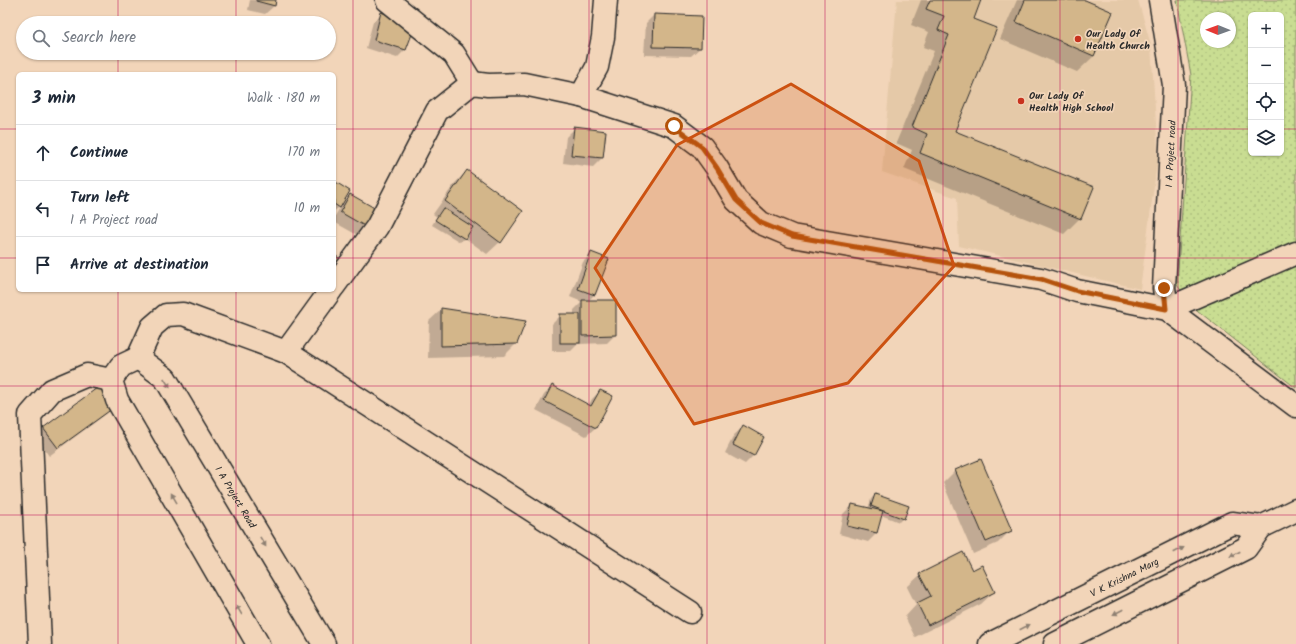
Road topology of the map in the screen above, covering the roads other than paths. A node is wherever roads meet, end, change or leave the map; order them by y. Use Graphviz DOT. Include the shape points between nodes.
graph roads {
  1 [pos="387,0"];
  2 [pos="606,0"];
  3 [pos="1160,0"];
  4 [pos="472,83"];
  5 [pos="581,96"];
  6 [pos="1296,253"];
  7 [pos="336,283"];
  8 [pos="330,292"];
  9 [pos="1166,309"];
  10 [pos="286,352"];
  11 [pos="138,358"];
  12 [pos="111,380"];
  13 [pos="1296,406"];
  14 [pos="1296,510"];
  15 [pos="1261,527"];
  16 [pos="690,612"];
  17 [pos="40,644"];
  18 [pos="258,644"];
  19 [pos="324,644"];
  20 [pos="990,644"];
  21 [pos="1055,644"];
  1 -- 4 [label="street" via="454,54"];
  2 -- 5 [label="street" via="604,37 597,68"];
  3 -- 9 [label="street, I A Project road" via="1174,85 1164,288"];
  4 -- 5 [label="street" via="524,84"];
  4 -- 7 [label="street" via="437,111 377,227"];
  5 -- 9 [label="street" via="674,126 702,147 741,205 761,223 792,236 1041,279 1077,291"];
  6 -- 9 [label="street"];
  8 -- 10 [label="street"];
  9 -- 13 [label="street"];
  10 -- 11 [label="street" via="182,314 166,315 152,327"];
  10 -- 16 [label="street"];
  11 -- 12 [label="street" via="122,366"];
  11 -- 19 [label="street, I A Project Road, one-way" via="165,378"];
  12 -- 17 [label="street" via="87,375 52,390 30,415"];
  18 -- 12 [label="street, one-way" via="117,400"];
  14 -- 15 [label="street"];
  20 -- 15 [label="street, V K Krishna Marg, one-way" via="1232,523"];
  15 -- 21 [label="street, one-way" via="1246,548"];
}
